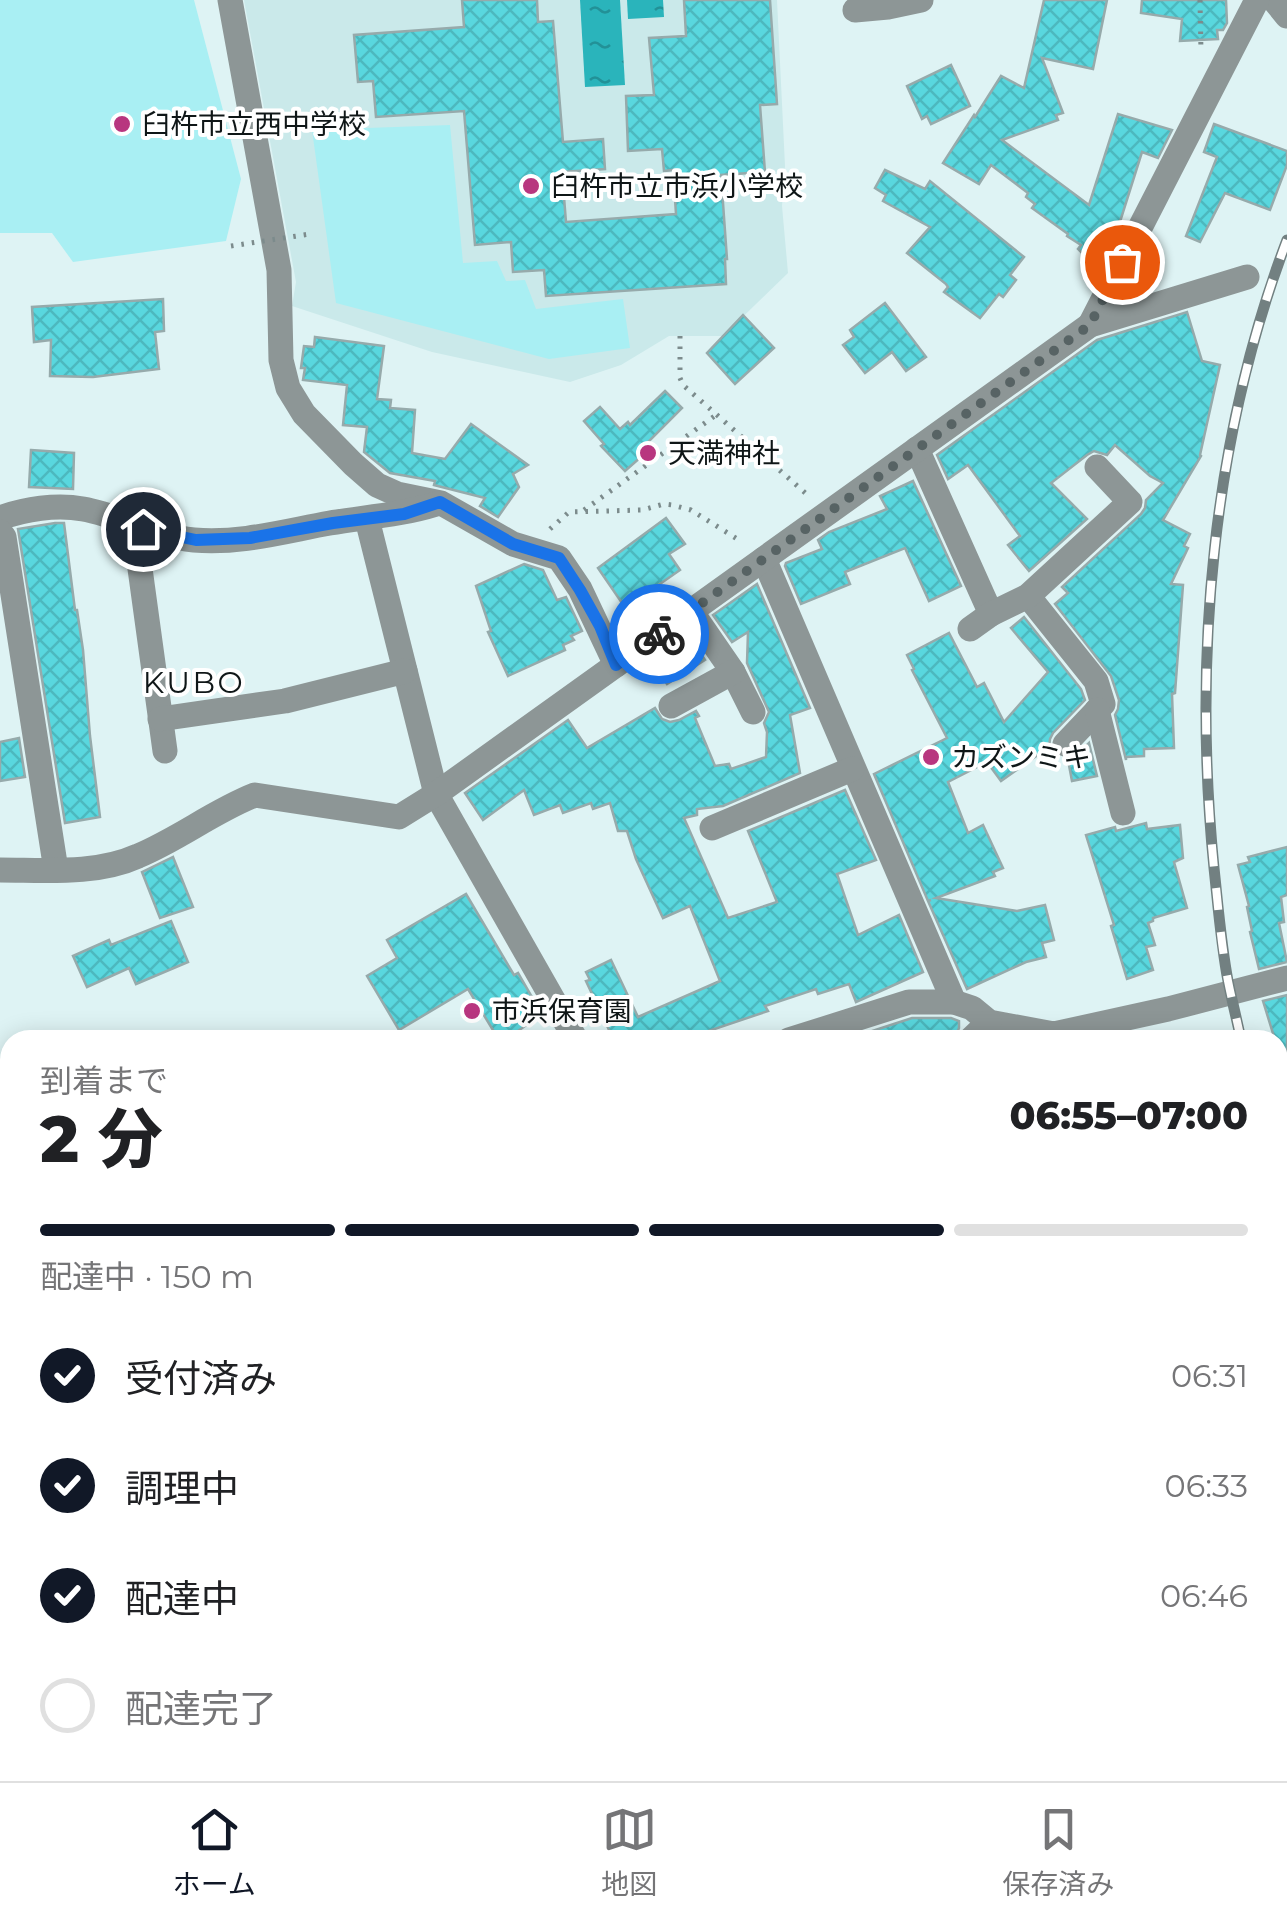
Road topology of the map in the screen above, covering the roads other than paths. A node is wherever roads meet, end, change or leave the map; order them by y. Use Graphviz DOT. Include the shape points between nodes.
graph roads {
  1 [pos="230,0"];
  2 [pos="920,0"];
  3 [pos="1257,0"];
  4 [pos="1274,0"];
  5 [pos="856,10"];
  6 [pos="1287,16"];
  7 [pos="1246,276"];
  8 [pos="1090,325"];
  9 [pos="917,449"];
  10 [pos="1097,467"];
  11 [pos="440,502"];
  12 [pos="0,518"];
  13 [pos="367,519"];
  14 [pos="134,526"];
  15 [pos="0,532"];
  16 [pos="764,559"];
  17 [pos="1028,596"];
  18 [pos="691,612"];
  19 [pos="616,665"];
  20 [pos="405,671"];
  21 [pos="734,672"];
  22 [pos="671,706"];
  23 [pos="1097,710"];
  24 [pos="753,712"];
  25 [pos="160,720"];
  26 [pos="1065,744"];
  27 [pos="164,751"];
  28 [pos="852,769"];
  29 [pos="436,794"];
  30 [pos="1124,813"];
  31 [pos="712,828"];
  32 [pos="0,870"];
  33 [pos="56,870"];
  34 [pos="1287,978"];
  35 [pos="954,1002"];
  36 [pos="990,1022"];
  37 [pos="570,1030"];
  38 [pos="820,1030"];
  39 [pos="981,1030"];
  40 [pos="1033,1030"];
  41 [pos="1072,1030"];
  1 -- 11 [label="street" via="279,270 288,388 304,414 377,485"];
  2 -- 5 [label="street"];
  3 -- 8 [label="street"];
  4 -- 6 [label="street"];
  7 -- 8 [label="street"];
  8 -- 9 [label="street"];
  9 -- 16 [label="street"];
  9 -- 17 [label="street" via="980,621"];
  10 -- 17 [label="street" via="1130,502"];
  11 -- 13 [label="street"];
  11 -- 19 [label="street" via="513,544 559,558"];
  12 -- 14 [label="street" via="36,508 73,508"];
  13 -- 14 [label="street" via="214,540"];
  13 -- 20 [label="street"];
  14 -- 25 [label="street"];
  15 -- 33 [label="street"];
  16 -- 18 [label="street"];
  16 -- 28 [label="street"];
  17 -- 23 [label="street" via="1096,681 1102,704"];
  18 -- 19 [label="street"];
  18 -- 21 [label="street"];
  19 -- 29 [label="street"];
  20 -- 25 [label="street" via="285,701"];
  20 -- 29 [label="street"];
  21 -- 22 [label="street"];
  21 -- 24 [label="street"];
  23 -- 26 [label="street"];
  23 -- 30 [label="street"];
  25 -- 27 [label="street"];
  28 -- 31 [label="street"];
  28 -- 35 [label="street"];
  29 -- 33 [label="street" via="399,817 255,795 138,857"];
  29 -- 37 [label="street"];
  32 -- 33 [label="street"];
  34 -- 41 [label="street"];
  35 -- 36 [label="street"];
  35 -- 38 [label="street" via="909,1002"];
  36 -- 39 [label="street"];
  36 -- 40 [label="street"];
}
